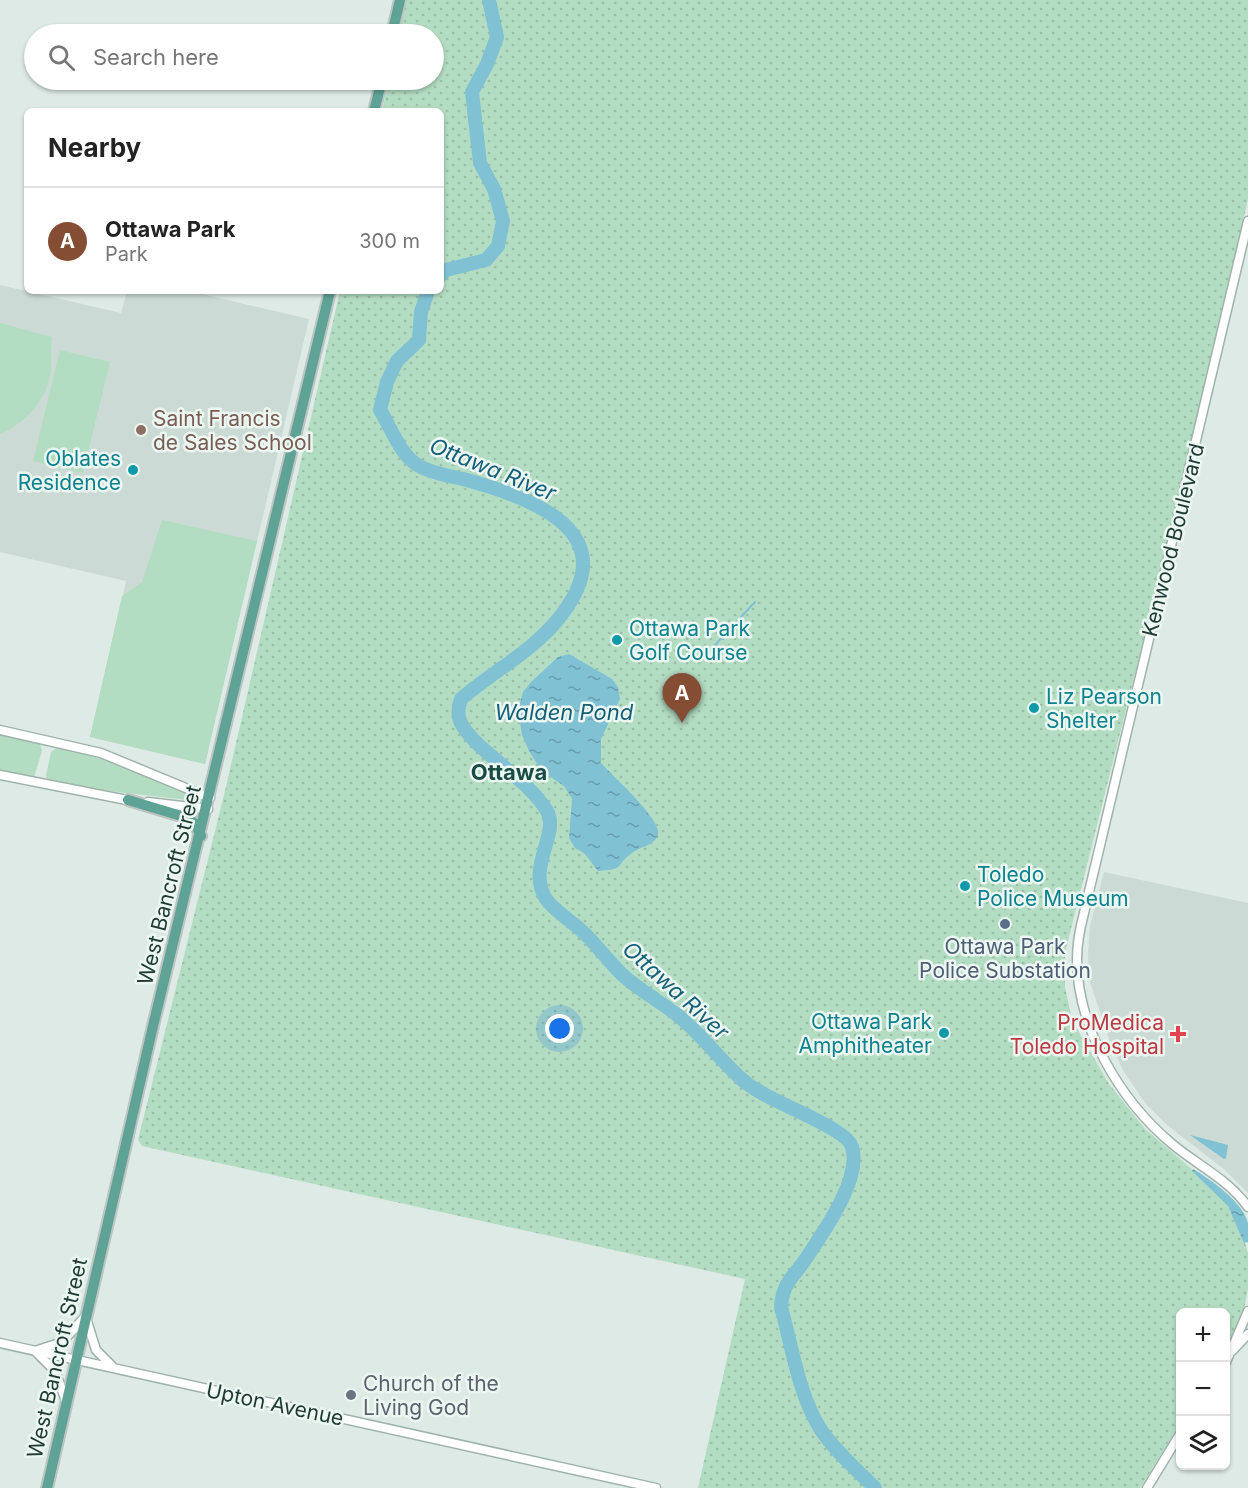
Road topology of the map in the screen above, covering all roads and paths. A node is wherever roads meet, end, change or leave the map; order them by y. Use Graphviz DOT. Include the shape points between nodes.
graph roads {
  1 [pos="400,0"];
  2 [pos="394,24"];
  3 [pos="379,90"];
  4 [pos="375,108"];
  5 [pos="1248,221"];
  6 [pos="329,294"];
  7 [pos="0,730"];
  8 [pos="0,775"];
  9 [pos="128,800"];
  10 [pos="209,804"];
  11 [pos="201,836"];
  12 [pos="1248,1207"];
  13 [pos="1248,1311"];
  14 [pos="86,1317"];
  15 [pos="1248,1334"];
  16 [pos="0,1343"];
  17 [pos="35,1351"];
  18 [pos="1232,1351"];
  19 [pos="1230,1355"];
  20 [pos="75,1360"];
  21 [pos="118,1369"];
  22 [pos="66,1401"];
  23 [pos="1176,1441"];
  24 [pos="48,1488"];
  25 [pos="656,1488"];
  26 [pos="1147,1488"];
  1 -- 2 [label="main road"];
  3 -- 4 [label="main road"];
  5 -- 12 [label="street, Kenwood Boulevard" via="1081,927 1077,958 1090,1026 1118,1082 1140,1113 1173,1144 1228,1184"];
  6 -- 10 [label="main road, West Bancroft Street"];
  7 -- 10 [label="street" via="101,753"];
  8 -- 9 [label="street"];
  9 -- 10 [label="street"];
  9 -- 11 [label="main road" via="188,818"];
  10 -- 11 [label="main road, West Bancroft Street"];
  11 -- 14 [label="main road, West Bancroft Street"];
  13 -- 18 [label="street"];
  14 -- 17 [label="street" via="62,1342"];
  14 -- 20 [label="main road, West Bancroft Street"];
  14 -- 21 [label="street" via="96,1350"];
  15 -- 18 [label="street"];
  16 -- 17 [label="street, Upton Avenue"];
  17 -- 20 [label="street, Upton Avenue"];
  17 -- 22 [label="street" via="55,1371"];
  18 -- 19 [label="street"];
  20 -- 21 [label="street, Upton Avenue"];
  20 -- 22 [label="main road, West Bancroft Street"];
  21 -- 25 [label="street, Upton Avenue"];
  22 -- 24 [label="main road, West Bancroft Street"];
  23 -- 26 [label="street"];
}
